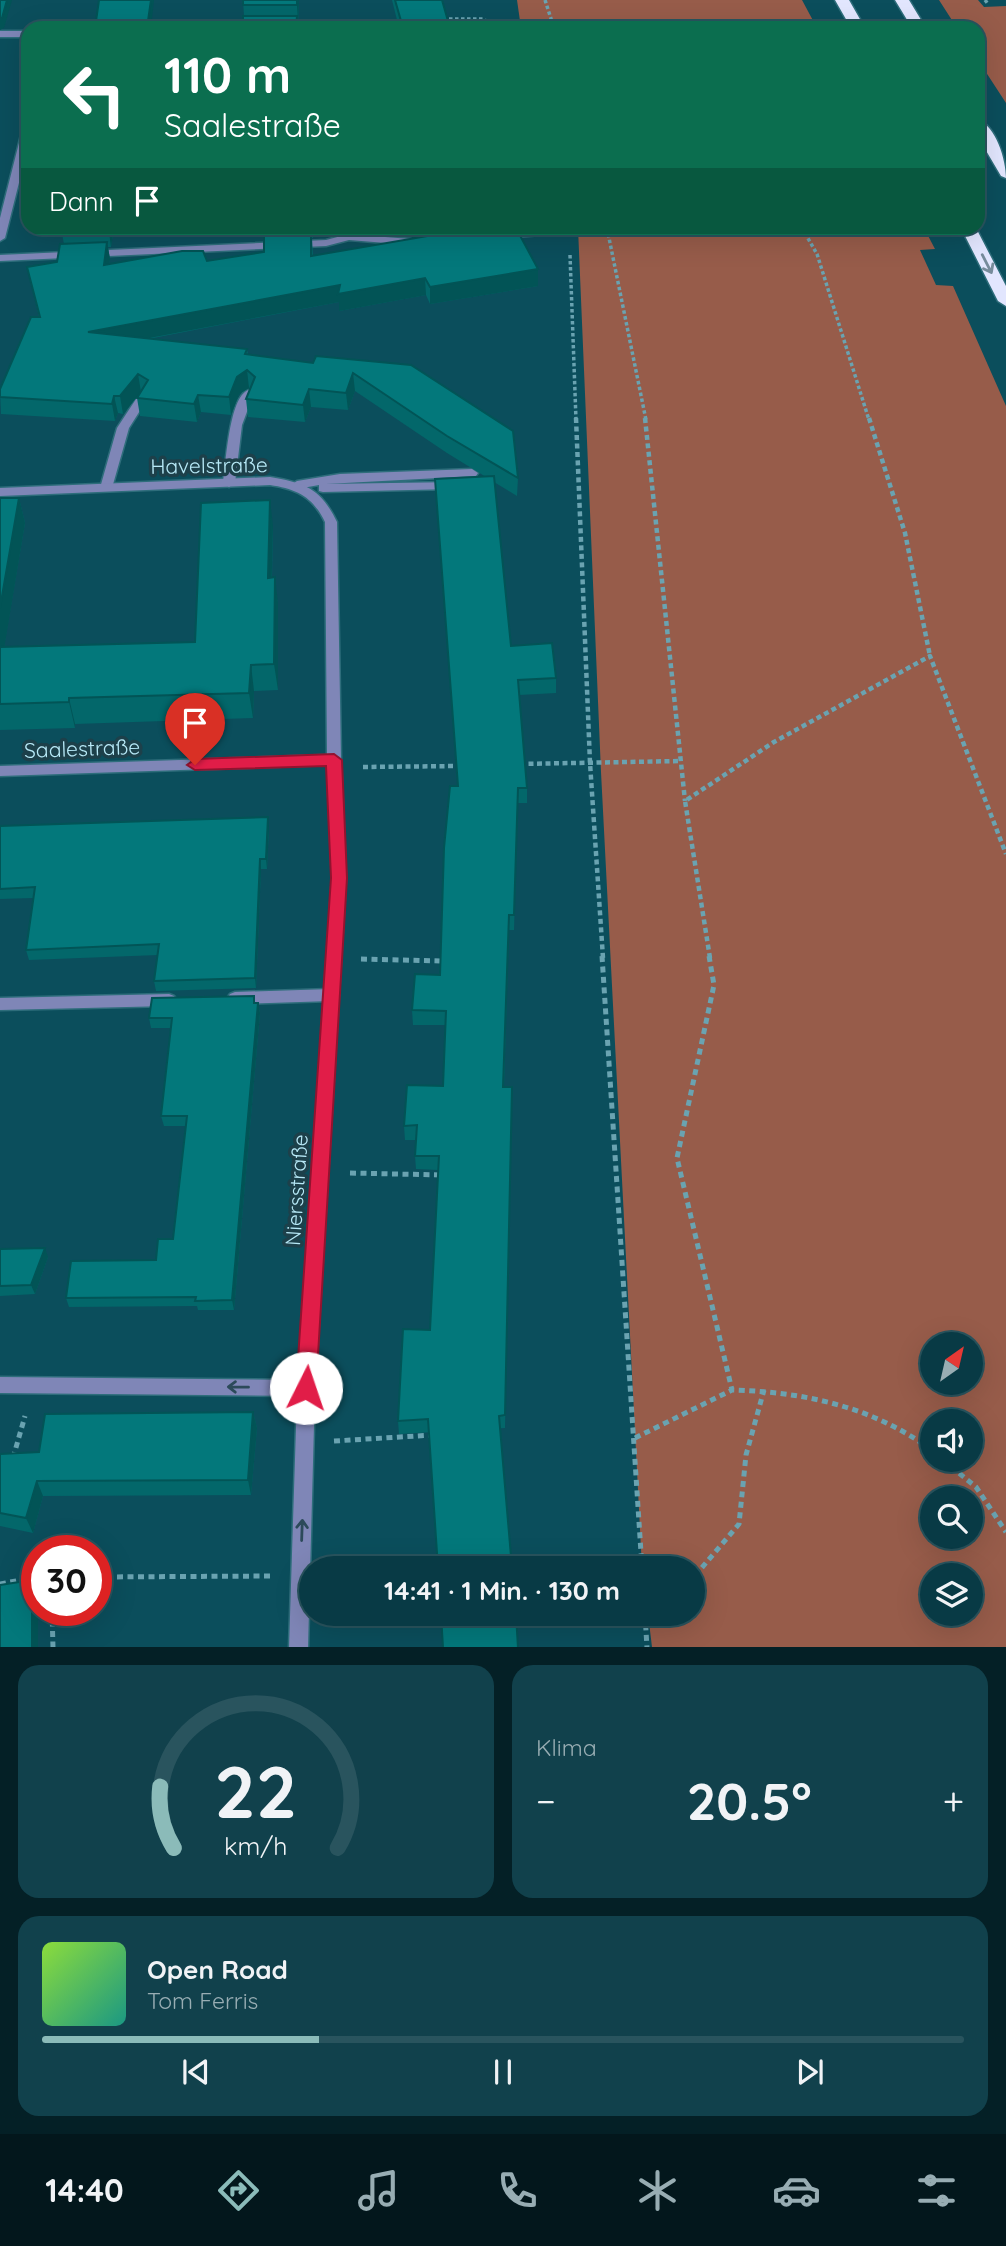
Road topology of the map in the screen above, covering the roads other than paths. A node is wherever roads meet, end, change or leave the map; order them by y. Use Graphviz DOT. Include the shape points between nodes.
graph roads {
  1 [pos="842,0"];
  2 [pos="902,0"];
  3 [pos="854,21"];
  4 [pos="915,21"];
  5 [pos="0,34"];
  6 [pos="21,34"];
  7 [pos="985,136"];
  8 [pos="21,155"];
  9 [pos="1006,173"];
  10 [pos="352,235"];
  11 [pos="500,235"];
  12 [pos="972,235"];
  13 [pos="486,236"];
  14 [pos="349,237"];
  15 [pos="0,238"];
  16 [pos="418,242"];
  17 [pos="0,258"];
  18 [pos="1006,301"];
  19 [pos="248,393"];
  20 [pos="142,398"];
  21 [pos="472,479"];
  22 [pos="229,483"];
  23 [pos="301,487"];
  24 [pos="106,488"];
  25 [pos="0,492"];
  26 [pos="334,760"];
  27 [pos="0,771"];
  28 [pos="331,995"];
  29 [pos="221,998"];
  30 [pos="180,999"];
  31 [pos="0,1004"];
  32 [pos="0,1384"];
  33 [pos="306,1388"];
  34 [pos="298,1647"];
  1 -- 3 [label="highway"];
  2 -- 4 [label="highway"];
  5 -- 6 [label="street"];
  7 -- 9 [label="highway"];
  8 -- 15 [label="street"];
  10 -- 14 [label="street"];
  11 -- 13 [label="street"];
  12 -- 18 [label="highway, one-way"];
  14 -- 16 [label="street"];
  14 -- 17 [label="street" via="326,243"];
  19 -- 22 [label="street" via="236,425"];
  20 -- 24 [label="street" via="123,428"];
  21 -- 23 [label="street, Havelstraße"];
  22 -- 23 [label="street, Havelstraße" via="270,481"];
  22 -- 24 [label="street, Havelstraße"];
  23 -- 26 [label="street" via="321,499 331,522"];
  24 -- 25 [label="street, Havelstraße"];
  26 -- 27 [label="street, Saalestraße"];
  26 -- 28 [label="street, Niersstraße" via="339,878"];
  28 -- 29 [label="street"];
  28 -- 33 [label="street, Niersstraße"];
  30 -- 31 [label="street"];
  33 -- 32 [label="street, one-way"];
  34 -- 33 [label="street, Niersstraße, one-way"];
}
